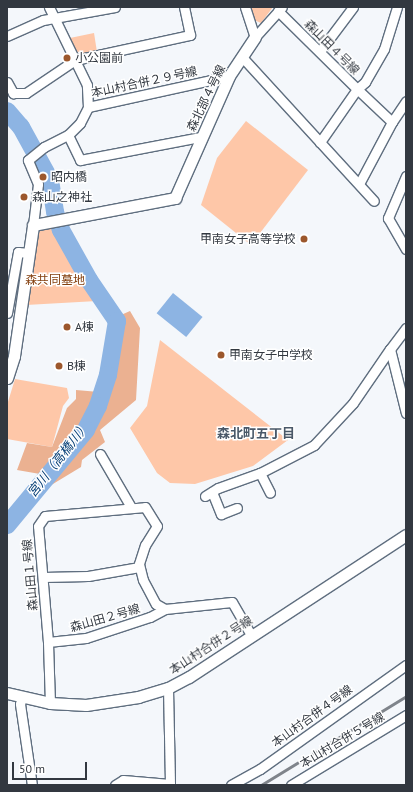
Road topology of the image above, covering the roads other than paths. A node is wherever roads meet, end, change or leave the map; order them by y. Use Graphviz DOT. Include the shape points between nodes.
graph roads {
  1 [pos="50,7"];
  2 [pos="115,7"];
  3 [pos="184,7"];
  4 [pos="245,7"];
  5 [pos="353,7"];
  6 [pos="397,7"];
  7 [pos="280,9"];
  8 [pos="55,19"];
  9 [pos="7,36"];
  10 [pos="255,37"];
  11 [pos="320,52"];
  12 [pos="242,57"];
  13 [pos="75,60"];
  14 [pos="229,76"];
  15 [pos="7,82"];
  16 [pos="357,89"];
  17 [pos="406,101"];
  18 [pos="88,107"];
  19 [pos="392,122"];
  20 [pos="68,135"];
  21 [pos="201,137"];
  22 [pos="320,142"];
  23 [pos="406,176"];
  24 [pos="359,184"];
  25 [pos="374,201"];
  26 [pos="37,224"];
  27 [pos="406,249"];
  28 [pos="29,253"];
  29 [pos="7,313"];
  30 [pos="406,328"];
  31 [pos="390,349"];
  32 [pos="11,356"];
  33 [pos="7,378"];
  34 [pos="406,413"];
  35 [pos="100,454"];
  36 [pos="260,473"];
  37 [pos="270,493"];
  38 [pos="131,507"];
  39 [pos="237,508"];
  40 [pos="406,535"];
  41 [pos="140,567"];
  42 [pos="43,577"];
  43 [pos="165,609"];
  44 [pos="251,635"];
  45 [pos="48,642"];
  46 [pos="406,665"];
  47 [pos="168,688"];
  48 [pos="7,693"];
  49 [pos="22,697"];
  50 [pos="50,703"];
  51 [pos="406,715"];
  52 [pos="170,784"];
  53 [pos="32,785"];
  54 [pos="115,785"];
  55 [pos="232,785"];
  56 [pos="291,785"];
  1 -- 8 [label="street"];
  2 -- 8 [label="street"];
  3 -- 13 [label="street" via="190,35"];
  4 -- 10 [label="street"];
  5 -- 11 [label="street"];
  6 -- 16 [label="street" via="384,50 365,82"];
  7 -- 10 [label="street"];
  7 -- 11 [label="street, 森山田４号線"];
  8 -- 9 [label="street" via="43,20"];
  8 -- 13 [label="street"];
  10 -- 12 [label="street"];
  11 -- 16 [label="street, 森山田４号線"];
  12 -- 14 [label="street, 森北部４号線"];
  12 -- 22 [label="street, 森北部４号線"];
  13 -- 15 [label="street" via="26,93 14,93"];
  13 -- 18 [label="street" via="87,85"];
  14 -- 18 [label="street, 本山村合併２９号線"];
  14 -- 21 [label="street, 森北部４号線"];
  16 -- 19 [label="street"];
  16 -- 22 [label="street, 森山田４号線"];
  17 -- 19 [label="street"];
  18 -- 20 [label="street" via="80,123"];
  19 -- 24 [label="street"];
  20 -- 21 [label="street" via="80,160"];
  20 -- 26 [label="street" via="44,147 28,160 38,184"];
  21 -- 26 [label="street, 森北部４号線" via="175,198"];
  22 -- 24 [label="street, 森北部４号線"];
  23 -- 27 [label="street" via="388,218"];
  24 -- 25 [label="street, 森北部４号線"];
  26 -- 28 [label="street"];
  28 -- 29 [label="street" via="18,252"];
  28 -- 32 [label="street"];
  30 -- 31 [label="street"];
  31 -- 34 [label="street"];
  31 -- 36 [label="street" via="353,403 331,429 314,445"];
  32 -- 33 [label="street"];
  35 -- 38 [label="street"];
  36 -- 37 [label="street"];
  36 -- 39 [label="street" via="208,494 220,514"];
  38 -- 41 [label="street, 森山田１号線" via="145,507 156,520 157,526 145,545"];
  38 -- 42 [label="street, 森山田１号線" via="45,516 38,526"];
  40 -- 44 [label="street, 本山村合併２号線"];
  41 -- 42 [label="street" via="88,576"];
  41 -- 43 [label="street" via="143,580 156,604"];
  42 -- 45 [label="street, 森山田１号線"];
  43 -- 44 [label="street" via="232,602"];
  43 -- 45 [label="street, 森山田２号線" via="150,617 86,638"];
  44 -- 47 [label="street, 本山村合併２号線"];
  45 -- 50 [label="street, 森山田１号線"];
  46 -- 55 [label="street, 本山村合併４号線" via="260,769"];
  47 -- 50 [label="street, 本山村合併２号線" via="138,697 86,705"];
  47 -- 52 [label="street"];
  48 -- 49 [label="street, 本山村合併２号線"];
  49 -- 50 [label="street, 本山村合併２号線"];
  49 -- 53 [label="street" via="20,704"];
  51 -- 56 [label="street, 本山村合併５号線"];
  52 -- 54 [label="street" via="123,780"];
}
